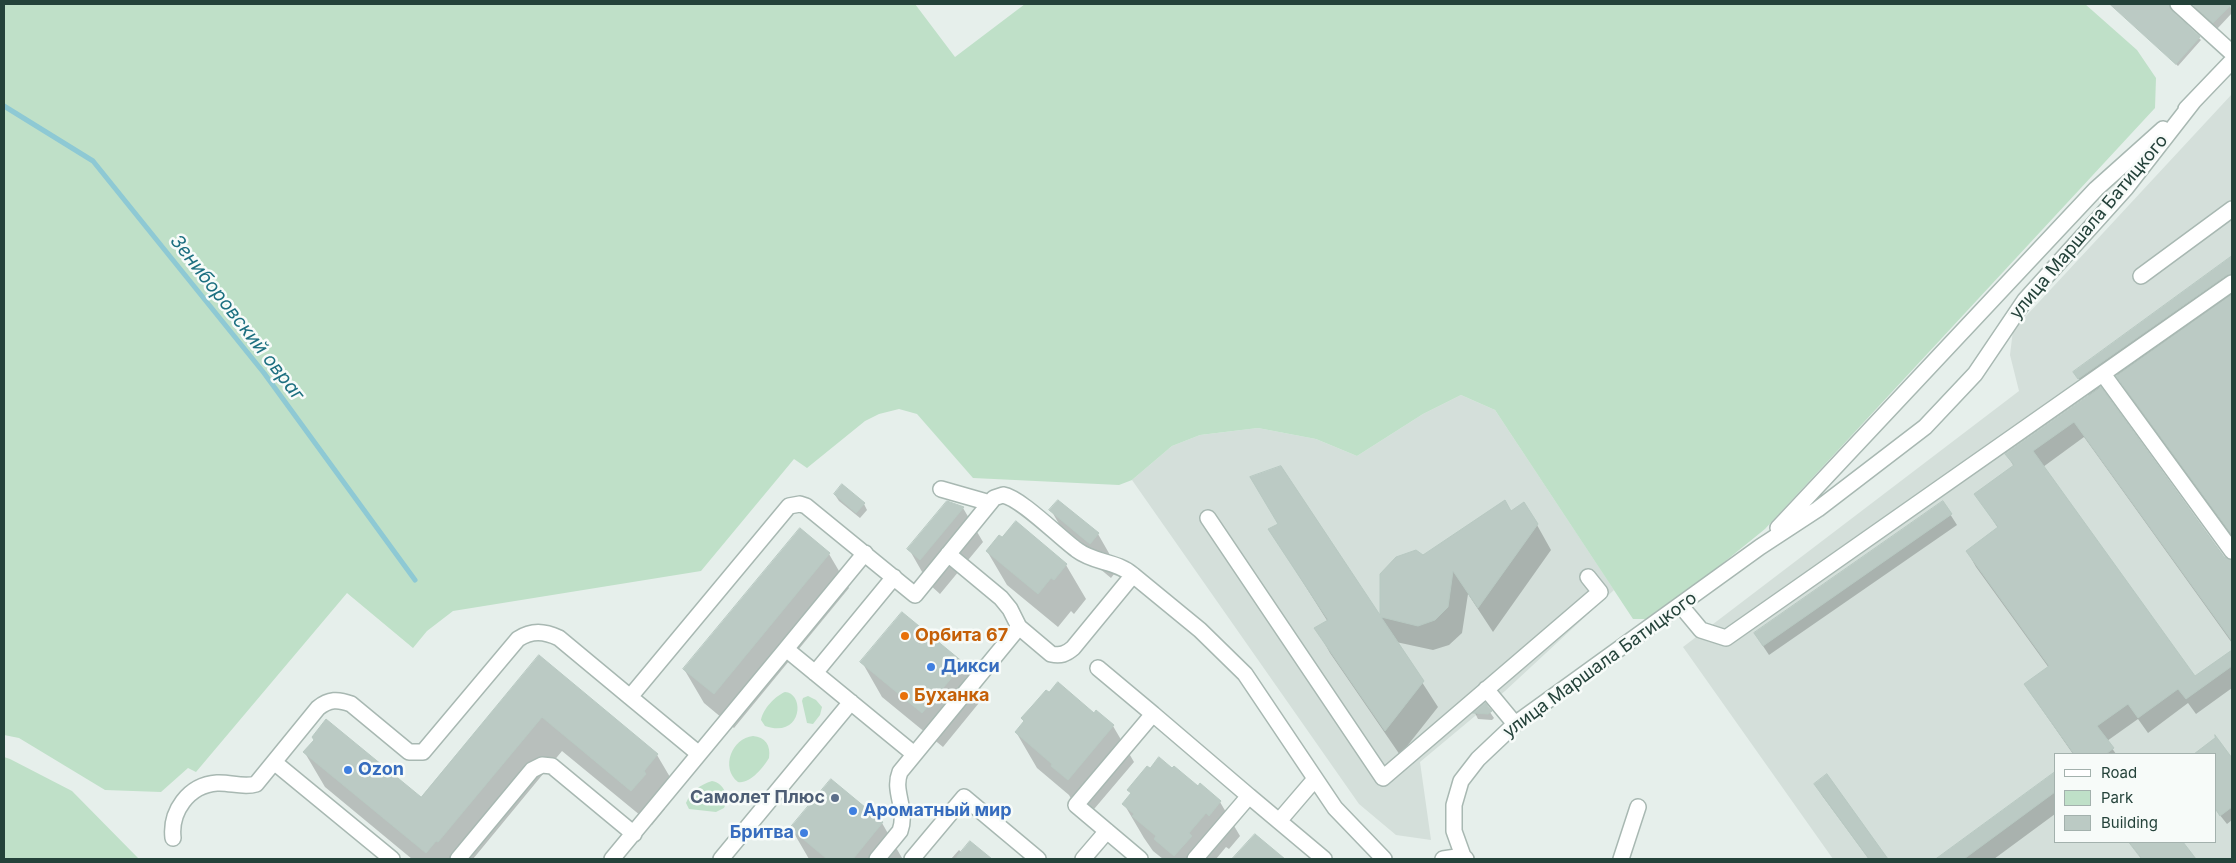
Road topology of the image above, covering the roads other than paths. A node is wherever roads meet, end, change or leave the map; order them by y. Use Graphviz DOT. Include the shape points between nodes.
graph roads {
  1 [pos="2178,4"];
  2 [pos="2232,53"];
  3 [pos="2232,61"];
  4 [pos="2193,102"];
  5 [pos="2232,209"];
  6 [pos="2141,276"];
  7 [pos="2232,283"];
  8 [pos="2103,374"];
  9 [pos="941,489"];
  10 [pos="990,502"];
  11 [pos="1208,518"];
  12 [pos="1760,547"];
  13 [pos="2232,551"];
  14 [pos="865,553"];
  15 [pos="948,554"];
  16 [pos="1133,575"];
  17 [pos="894,577"];
  18 [pos="1588,577"];
  19 [pos="1681,606"];
  20 [pos="1019,627"];
  21 [pos="786,649"];
  22 [pos="1098,668"];
  23 [pos="815,673"];
  24 [pos="1486,689"];
  25 [pos="630,697"];
  26 [pos="851,702"];
  27 [pos="1153,714"];
  28 [pos="1515,724"];
  29 [pos="699,754"];
  30 [pos="914,754"];
  31 [pos="274,762"];
  32 [pos="1315,779"];
  33 [pos="1249,796"];
  34 [pos="1638,807"];
  35 [pos="1279,821"];
  36 [pos="1107,832"];
  37 [pos="634,834"];
  38 [pos="173,838"];
  39 [pos="1464,858"];
  40 [pos="392,859"];
  41 [pos="458,859"];
  42 [pos="612,859"];
  43 [pos="721,859"];
  44 [pos="877,859"];
  45 [pos="912,859"];
  46 [pos="1038,859"];
  47 [pos="1084,859"];
  48 [pos="1140,859"];
  49 [pos="1195,859"];
  50 [pos="1324,859"];
  51 [pos="1384,859"];
  52 [pos="1443,859"];
  53 [pos="1621,859"];
  1 -- 2 [label="street"];
  3 -- 4 [label="street, улица Маршала Батицкого"];
  4 -- 12 [label="street, улица Маршала Батицкого" via="2096,189"];
  4 -- 12 [label="street, улица Маршала Батицкого" via="2126,188 2025,300 1975,374 1953,399 1898,448 1818,509"];
  5 -- 6 [label="street"];
  7 -- 8 [label="street"];
  8 -- 13 [label="street"];
  8 -- 19 [label="street" via="1726,638 1701,630"];
  9 -- 10 [label="street" via="960,498"];
  10 -- 15 [label="street"];
  10 -- 16 [label="street" via="999,496 1009,496 1080,552 1122,567"];
  11 -- 24 [label="street" via="1383,778"];
  12 -- 19 [label="street, улица Маршала Батицкого"];
  14 -- 17 [label="street"];
  14 -- 21 [label="street"];
  14 -- 25 [label="street" via="806,506 789,506"];
  15 -- 17 [label="street" via="915,595"];
  15 -- 20 [label="street" via="1001,598"];
  16 -- 20 [label="street" via="1067,653 1051,654"];
  16 -- 32 [label="street" via="1200,630 1245,674"];
  17 -- 23 [label="street"];
  18 -- 24 [label="street" via="1600,592"];
  19 -- 28 [label="street, улица Маршала Батицкого"];
  20 -- 30 [label="street"];
  21 -- 23 [label="street"];
  21 -- 29 [label="street"];
  22 -- 27 [label="street"];
  23 -- 26 [label="street"];
  24 -- 28 [label="street"];
  25 -- 29 [label="street"];
  25 -- 31 [label="street" via="559,638 548,633 531,633 518,639 423,752 409,752 351,704 334,700 318,708"];
  26 -- 30 [label="street"];
  26 -- 43 [label="street"];
  27 -- 33 [label="street"];
  27 -- 36 [label="street" via="1076,805"];
  28 -- 39 [label="street, улица Маршала Батицкого" via="1478,759 1461,781 1454,805 1454,830"];
  29 -- 37 [label="street"];
  30 -- 44 [label="street" via="897,778 904,811 900,831"];
  31 -- 38 [label="street" via="256,784 215,783 196,789 179,806 173,818"];
  31 -- 40 [label="street"];
  32 -- 35 [label="street"];
  32 -- 51 [label="street" via="1335,808"];
  33 -- 35 [label="street"];
  33 -- 49 [label="street"];
  34 -- 53 [label="street"];
  35 -- 50 [label="street"];
  36 -- 47 [label="street"];
  36 -- 48 [label="street"];
  37 -- 41 [label="street" via="552,766 542,765 532,770"];
  37 -- 42 [label="street"];
  39 -- 52 [label="street"];
  45 -- 46 [label="street" via="964,797"];
}
